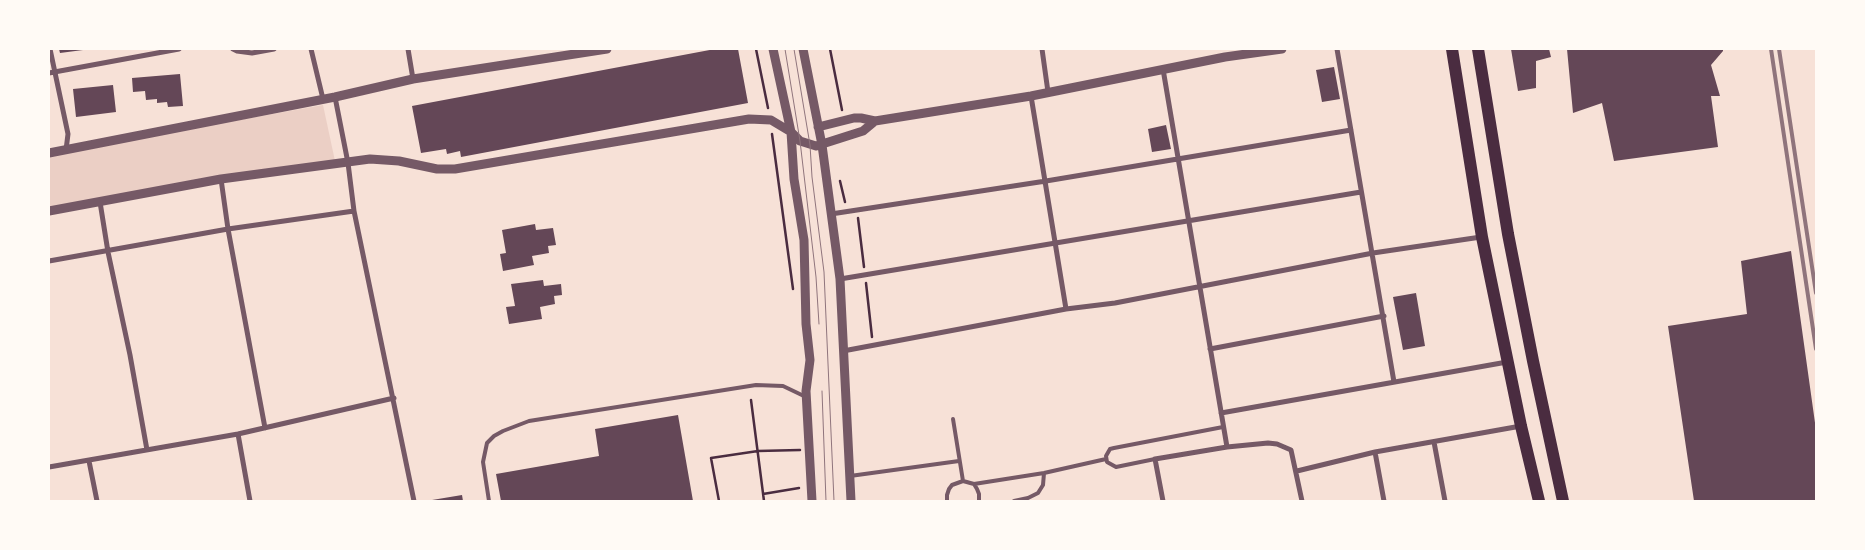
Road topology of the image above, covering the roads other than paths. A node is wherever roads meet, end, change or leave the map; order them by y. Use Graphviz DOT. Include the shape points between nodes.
graph roads {
  1 [pos="50,49"];
  2 [pos="179,49"];
  3 [pos="233,49"];
  4 [pos="274,49"];
  5 [pos="311,49"];
  6 [pos="408,49"];
  7 [pos="607,49"];
  8 [pos="773,49"];
  9 [pos="803,49"];
  10 [pos="1042,49"];
  11 [pos="1282,49"];
  12 [pos="1337,49"];
  13 [pos="1452,49"];
  14 [pos="1478,49"];
  15 [pos="1224,53"];
  16 [pos="1163,70"];
  17 [pos="55,72"];
  18 [pos="49,73"];
  19 [pos="413,79"];
  20 [pos="1048,92"];
  21 [pos="1031,96"];
  22 [pos="335,97"];
  23 [pos="323,98"];
  24 [pos="875,121"];
  25 [pos="818,127"];
  26 [pos="1351,130"];
  27 [pos="791,132"];
  28 [pos="822,145"];
  29 [pos="66,150"];
  30 [pos="49,153"];
  31 [pos="1178,158"];
  32 [pos="348,163"];
  33 [pos="221,179"];
  34 [pos="1046,181"];
  35 [pos="1361,192"];
  36 [pos="100,202"];
  37 [pos="49,211"];
  38 [pos="354,211"];
  39 [pos="832,214"];
  40 [pos="1189,221"];
  41 [pos="228,229"];
  42 [pos="1482,237"];
  43 [pos="1055,243"];
  44 [pos="108,252"];
  45 [pos="1373,254"];
  46 [pos="49,261"];
  47 [pos="840,279"];
  48 [pos="1200,285"];
  49 [pos="1066,309"];
  50 [pos="1384,316"];
  51 [pos="1210,350"];
  52 [pos="843,351"];
  53 [pos="1508,362"];
  54 [pos="1394,382"];
  55 [pos="806,397"];
  56 [pos="394,398"];
  57 [pos="1221,413"];
  58 [pos="953,419"];
  59 [pos="1521,426"];
  60 [pos="1224,427"];
  61 [pos="265,428"];
  62 [pos="238,434"];
  63 [pos="1434,442"];
  64 [pos="1227,446"];
  65 [pos="147,450"];
  66 [pos="1375,452"];
  67 [pos="959,460"];
  68 [pos="1106,460"];
  69 [pos="1155,460"];
  70 [pos="89,461"];
  71 [pos="49,467"];
  72 [pos="1297,471"];
  73 [pos="1044,473"];
  74 [pos="850,476"];
  75 [pos="963,481"];
  76 [pos="974,484"];
  77 [pos="96,501"];
  78 [pos="250,501"];
  79 [pos="414,501"];
  80 [pos="489,501"];
  81 [pos="812,501"];
  82 [pos="851,501"];
  83 [pos="940,501"];
  84 [pos="947,501"];
  85 [pos="979,501"];
  86 [pos="1014,501"];
  87 [pos="1163,501"];
  88 [pos="1302,501"];
  89 [pos="1384,501"];
  90 [pos="1445,501"];
  91 [pos="1539,501"];
  92 [pos="1563,501"];
  1 -- 17 [label="street"];
  2 -- 17 [label="street"];
  3 -- 4 [label="street" via="252,53"];
  5 -- 23 [label="street"];
  6 -- 19 [label="street"];
  7 -- 19 [label="street"];
  8 -- 27 [label="street"];
  9 -- 25 [label="street"];
  10 -- 20 [label="street"];
  11 -- 15 [label="street"];
  12 -- 26 [label="street"];
  13 -- 42 [label="main road"];
  14 -- 92 [label="main road" via="1508,234"];
  15 -- 16 [label="street"];
  16 -- 20 [label="street"];
  16 -- 31 [label="street"];
  17 -- 18 [label="street"];
  17 -- 29 [label="street" via="68,134"];
  19 -- 22 [label="street"];
  20 -- 21 [label="street"];
  21 -- 24 [label="street"];
  21 -- 34 [label="street"];
  22 -- 23 [label="street"];
  22 -- 32 [label="street"];
  23 -- 29 [label="street"];
  24 -- 25 [label="street" via="861,118"];
  24 -- 28 [label="street" via="863,131"];
  25 -- 28 [label="street"];
  26 -- 31 [label="street"];
  26 -- 35 [label="street"];
  27 -- 28 [label="street" via="800,141"];
  27 -- 32 [label="street" via="771,120 748,119 455,169 383,159"];
  27 -- 55 [label="street" via="794,179 804,240 810,360"];
  28 -- 39 [label="street"];
  29 -- 30 [label="street"];
  31 -- 34 [label="street"];
  31 -- 40 [label="street"];
  32 -- 33 [label="street"];
  32 -- 38 [label="street"];
  33 -- 36 [label="street"];
  33 -- 41 [label="street"];
  34 -- 39 [label="street"];
  34 -- 43 [label="street"];
  35 -- 40 [label="street"];
  35 -- 45 [label="street"];
  36 -- 37 [label="street"];
  36 -- 44 [label="street"];
  38 -- 41 [label="street"];
  38 -- 56 [label="street"];
  39 -- 47 [label="street"];
  40 -- 43 [label="street"];
  40 -- 48 [label="street"];
  41 -- 44 [label="street"];
  41 -- 61 [label="street"];
  42 -- 45 [label="street"];
  42 -- 53 [label="main road"];
  43 -- 47 [label="street"];
  43 -- 49 [label="street"];
  44 -- 46 [label="street"];
  44 -- 65 [label="street"];
  45 -- 48 [label="street"];
  45 -- 50 [label="street"];
  47 -- 52 [label="street"];
  48 -- 49 [label="street" via="1115,303"];
  48 -- 51 [label="street"];
  49 -- 52 [label="street"];
  50 -- 51 [label="street"];
  50 -- 54 [label="street"];
  51 -- 57 [label="street"];
  52 -- 74 [label="street"];
  53 -- 54 [label="street"];
  53 -- 59 [label="main road"];
  54 -- 57 [label="street"];
  55 -- 80 [label="lane" via="783,386 756,385 529,421 503,430 487,443 483,462"];
  55 -- 81 [label="street"];
  56 -- 61 [label="street"];
  56 -- 79 [label="street"];
  57 -- 60 [label="street"];
  58 -- 67 [label="lane"];
  59 -- 63 [label="street"];
  59 -- 91 [label="main road"];
  60 -- 64 [label="street"];
  60 -- 68 [label="lane" via="1114,448 1107,452"];
  61 -- 62 [label="street"];
  62 -- 65 [label="street"];
  62 -- 78 [label="street"];
  63 -- 66 [label="street"];
  63 -- 90 [label="street"];
  64 -- 69 [label="street"];
  64 -- 72 [label="street" via="1277,444 1291,450"];
  65 -- 70 [label="street"];
  66 -- 72 [label="street"];
  66 -- 89 [label="street"];
  67 -- 74 [label="lane"];
  67 -- 75 [label="lane"];
  68 -- 69 [label="lane" via="1116,466"];
  68 -- 73 [label="lane"];
  69 -- 87 [label="street"];
  70 -- 71 [label="street"];
  70 -- 77 [label="street"];
  72 -- 88 [label="street"];
  73 -- 76 [label="lane"];
  73 -- 86 [label="lane" via="1038,493"];
  74 -- 82 [label="street"];
  75 -- 76 [label="lane"];
  75 -- 84 [label="lane" via="952,485"];
  76 -- 85 [label="lane" via="980,494"];
  83 -- 84 [label="lane"];
}
